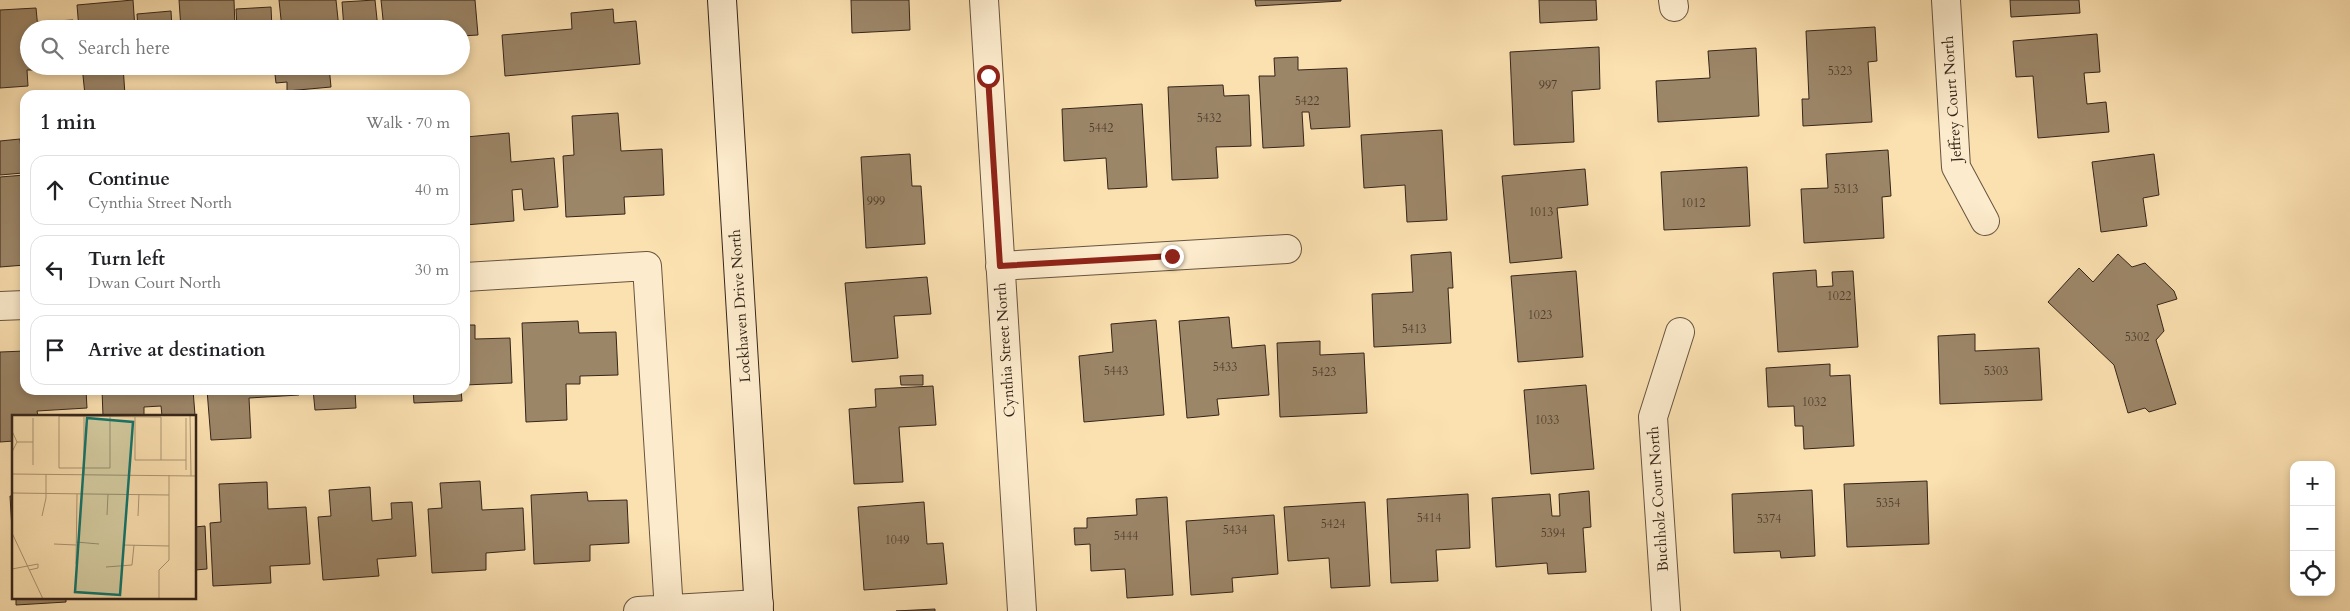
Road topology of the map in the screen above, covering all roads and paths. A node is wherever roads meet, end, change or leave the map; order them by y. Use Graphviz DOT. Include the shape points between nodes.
graph roads {
  1 [pos="722,0"];
  2 [pos="984,0"];
  3 [pos="1946,0"];
  4 [pos="1984,221"];
  5 [pos="1287,249"];
  6 [pos="1000,266"];
  7 [pos="470,277"];
  8 [pos="20,305"];
  9 [pos="0,306"];
  10 [pos="1680,332"];
  11 [pos="759,607"];
  12 [pos="669,610"];
  13 [pos="638,611"];
  14 [pos="1022,611"];
  15 [pos="1666,611"];
  1 -- 11 [label="street, Lockhaven Drive North"];
  2 -- 6 [label="street, Cynthia Street North"];
  3 -- 4 [label="street, Jeffrey Court North" via="1956,167"];
  5 -- 6 [label="street"];
  6 -- 14 [label="street, Cynthia Street North"];
  7 -- 12 [label="street" via="647,266"];
  8 -- 9 [label="street"];
  10 -- 15 [label="street, Buchholz Court North" via="1653,416"];
  11 -- 12 [label="street"];
  12 -- 13 [label="street"];
}
